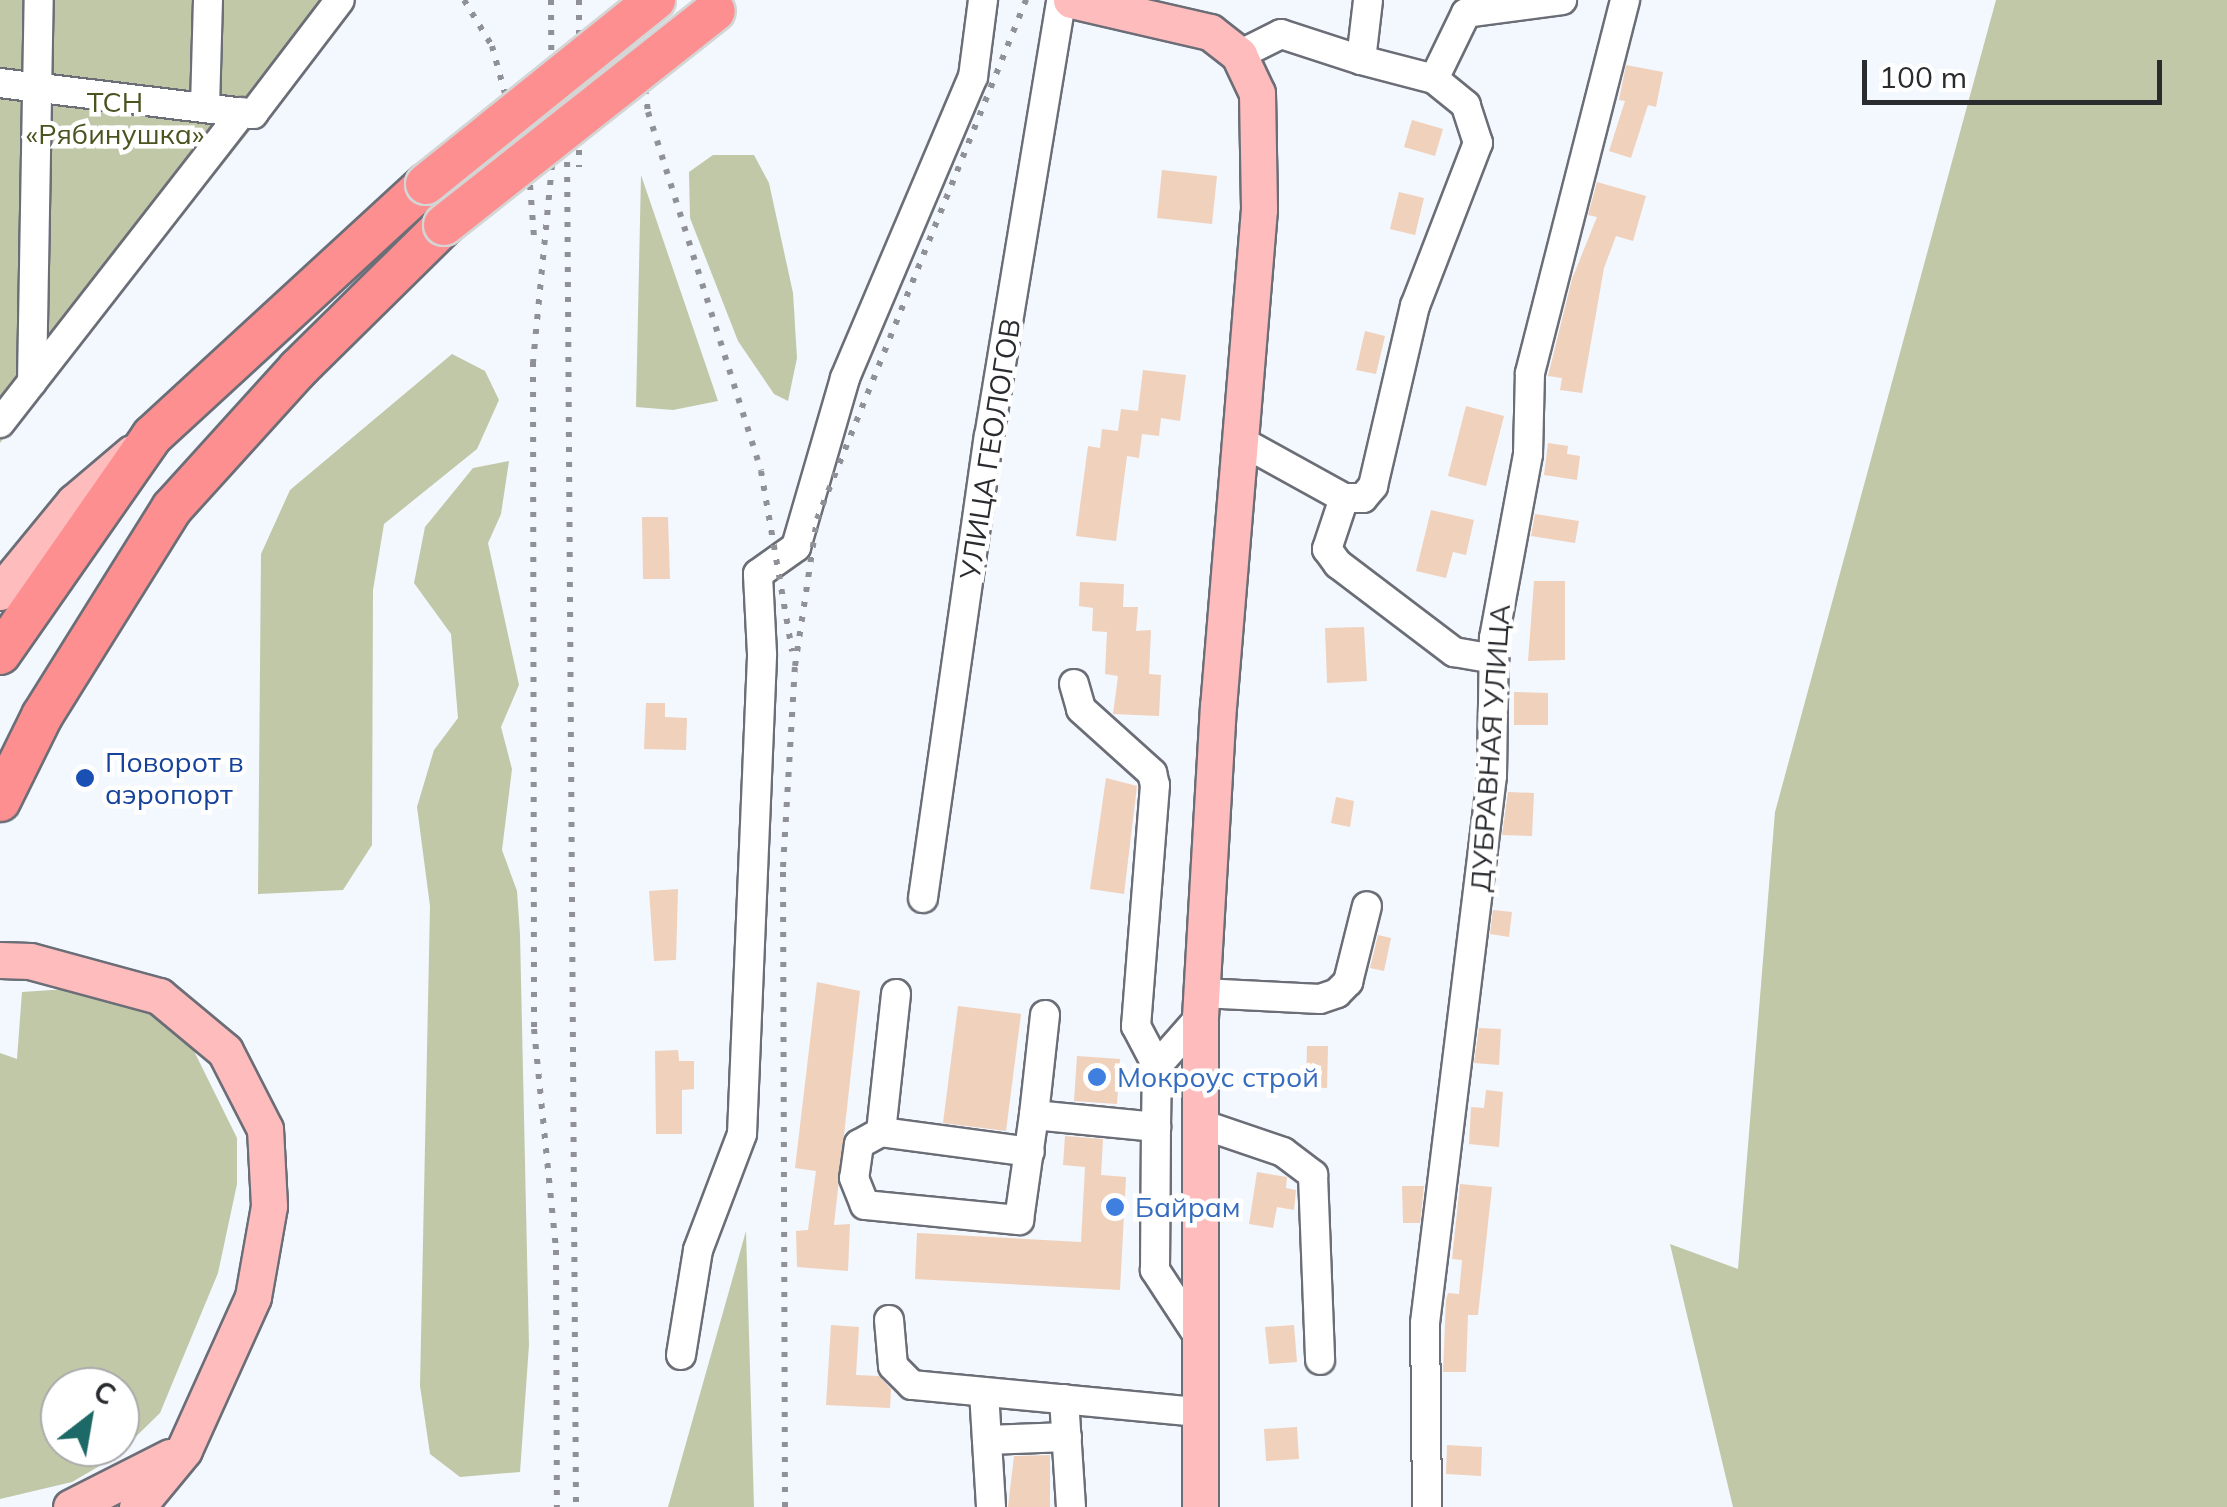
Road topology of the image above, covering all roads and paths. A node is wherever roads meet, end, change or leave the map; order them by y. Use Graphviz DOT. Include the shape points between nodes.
graph roads {
  1 [pos="38,0"];
  2 [pos="208,0"];
  3 [pos="340,0"];
  4 [pos="656,0"];
  5 [pos="983,0"];
  6 [pos="1368,0"];
  7 [pos="1562,0"];
  8 [pos="1625,0"];
  9 [pos="1076,1"];
  10 [pos="722,6"];
  11 [pos="1469,7"];
  12 [pos="1240,54"];
  13 [pos="1360,60"];
  14 [pos="1434,78"];
  15 [pos="0,83"];
  16 [pos="36,85"];
  17 [pos="206,108"];
  18 [pos="242,112"];
  19 [pos="32,382"];
  20 [pos="0,423"];
  21 [pos="152,436"];
  22 [pos="1239,440"];
  23 [pos="1344,498"];
  24 [pos="0,592"];
  25 [pos="0,654"];
  26 [pos="1494,659"];
  27 [pos="1074,684"];
  28 [pos="0,801"];
  29 [pos="924,898"];
  30 [pos="1366,906"];
  31 [pos="15,960"];
  32 [pos="896,994"];
  33 [pos="1201,1005"];
  34 [pos="1045,1015"];
  35 [pos="1157,1066"];
  36 [pos="1034,1114"];
  37 [pos="1198,1123"];
  38 [pos="1156,1127"];
  39 [pos="881,1132"];
  40 [pos="1030,1152"];
  41 [pos="889,1320"];
  42 [pos="1196,1334"];
  43 [pos="682,1355"];
  44 [pos="1320,1360"];
  45 [pos="984,1392"];
  46 [pos="1064,1399"];
  47 [pos="1198,1412"];
  48 [pos="1067,1437"];
  49 [pos="987,1440"];
  50 [pos="184,1450"];
  51 [pos="71,1507"];
  52 [pos="137,1507"];
  53 [pos="991,1507"];
  54 [pos="1071,1507"];
  55 [pos="1200,1507"];
  56 [pos="1427,1507"];
  1 -- 16 [label="street"];
  2 -- 17 [label="street"];
  3 -- 18 [label="street" via="253,114"];
  4 -- 21 [label="highway, bridge" via="426,184"];
  5 -- 43 [label="street" via="972,77 845,378 796,548 758,574 762,654 742,1134 698,1250"];
  6 -- 13 [label="street"];
  7 -- 11 [label="street"];
  8 -- 26 [label="street, ДУБРАВНАЯ УЛИЦА" via="1530,373 1528,454"];
  9 -- 12 [label="main road" via="1192,26"];
  9 -- 29 [label="street, УЛИЦА ГЕОЛОГОВ" via="989,438"];
  10 -- 28 [label="highway, bridge" via="444,226 298,368 172,508 42,716"];
  11 -- 14 [label="street"];
  12 -- 13 [label="street" via="1281,34"];
  12 -- 22 [label="main road" via="1256,93 1261,149"];
  13 -- 14 [label="street"];
  14 -- 23 [label="street" via="1466,105 1478,143 1415,306 1373,486 1363,498"];
  15 -- 16 [label="street"];
  16 -- 17 [label="street"];
  16 -- 19 [label="street"];
  17 -- 18 [label="street"];
  18 -- 19 [label="street"];
  19 -- 20 [label="street"];
  21 -- 24 [label="main road" via="74,502"];
  21 -- 25 [label="highway"];
  22 -- 23 [label="street"];
  22 -- 33 [label="main road"];
  23 -- 26 [label="street" via="1327,549 1338,564 1454,652"];
  26 -- 56 [label="street, ДУБРАВНАЯ УЛИЦА" via="1481,880 1426,1323"];
  27 -- 35 [label="street" via="1080,709 1152,772 1155,785 1136,1026"];
  30 -- 33 [label="street" via="1348,982 1337,993"];
  31 -- 50 [label="main road" via="159,996 225,1051 265,1128 269,1206 252,1297"];
  32 -- 39 [label="street"];
  33 -- 35 [label="street"];
  33 -- 37 [label="main road"];
  34 -- 36 [label="street"];
  35 -- 38 [label="street"];
  36 -- 38 [label="street"];
  36 -- 40 [label="street"];
  37 -- 42 [label="main road"];
  37 -- 44 [label="street" via="1283,1152 1314,1175"];
  38 -- 42 [label="street" via="1154,1270"];
  39 -- 40 [label="street"];
  39 -- 40 [label="street" via="859,1144 854,1178 865,1205 1018,1220"];
  41 -- 45 [label="street" via="898,1377 912,1385"];
  42 -- 47 [label="main road"];
  45 -- 46 [label="street"];
  45 -- 49 [label="street"];
  46 -- 47 [label="street"];
  46 -- 48 [label="street"];
  47 -- 55 [label="main road"];
  48 -- 49 [label="street"];
  48 -- 54 [label="street"];
  49 -- 53 [label="street"];
  50 -- 51 [label="main road"];
  50 -- 52 [label="main road"];
}
